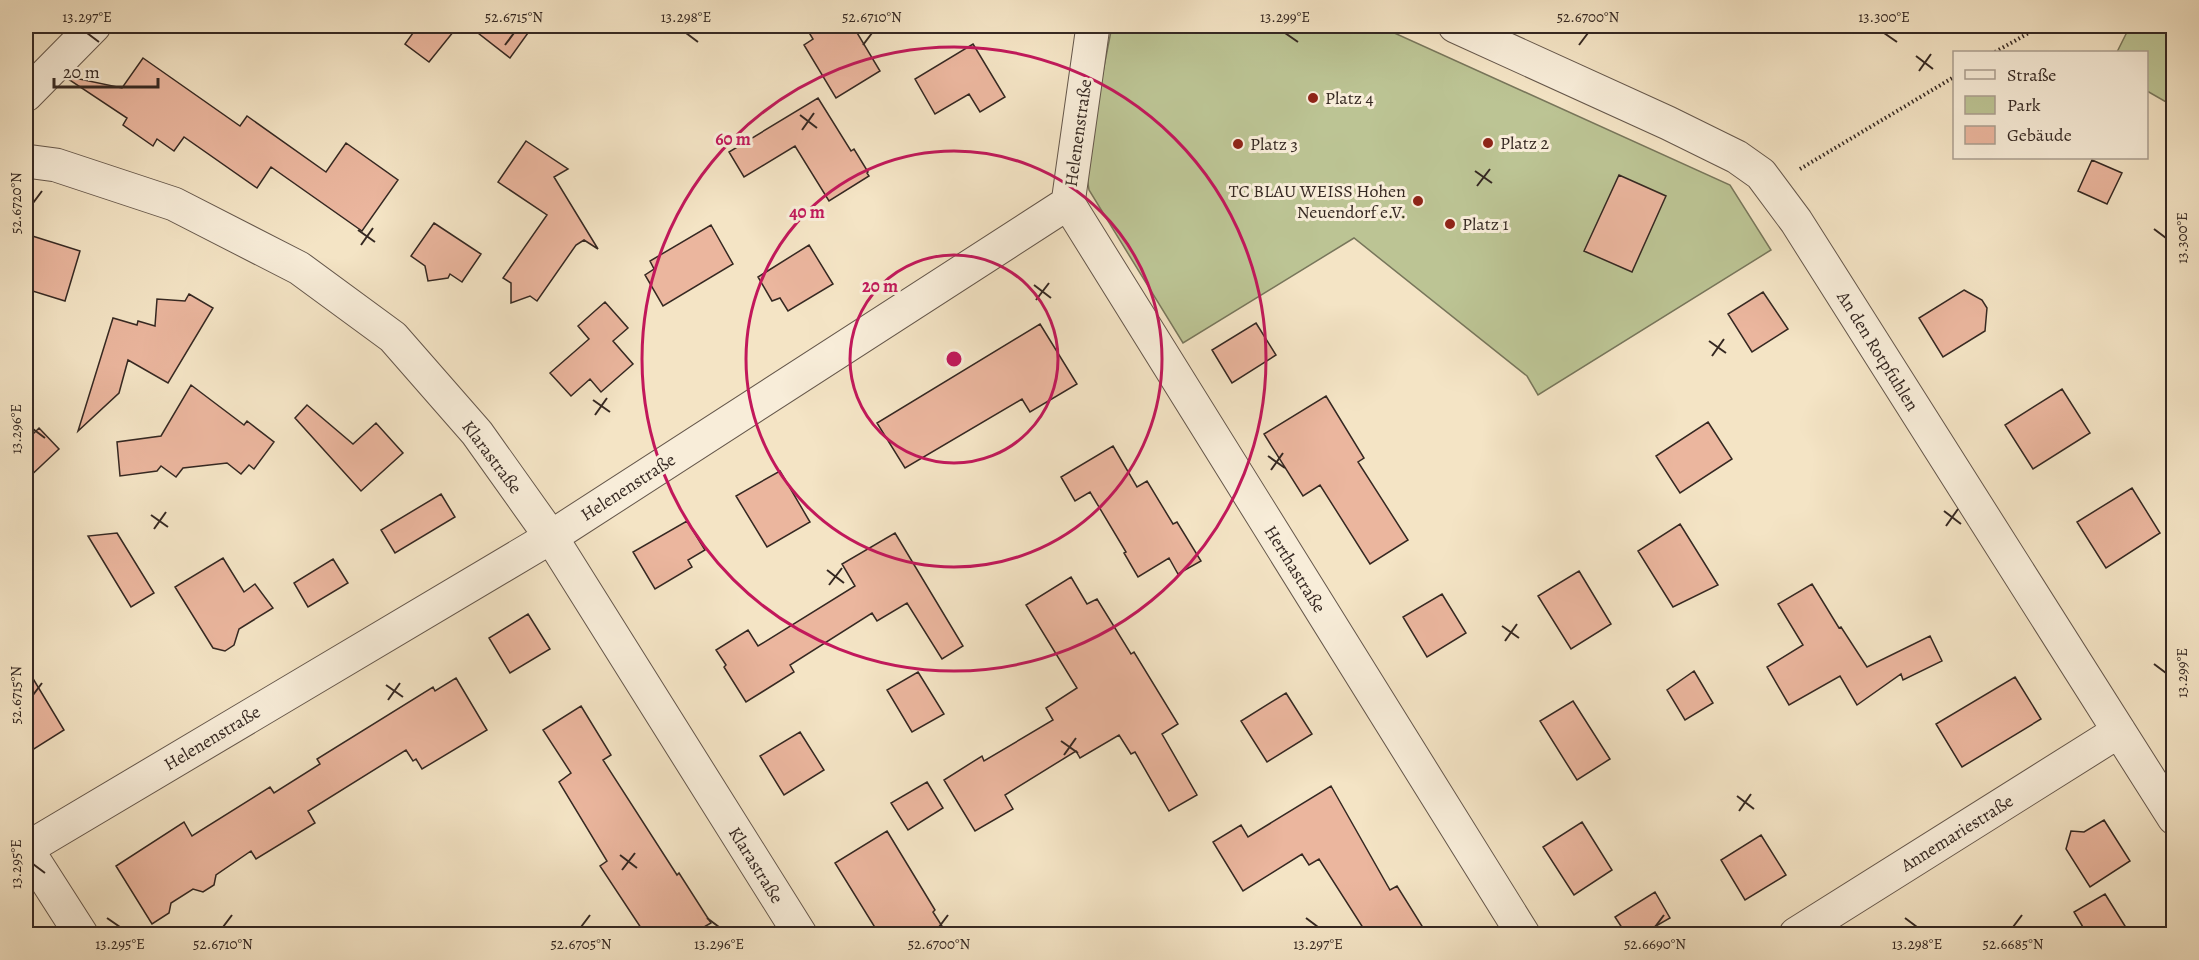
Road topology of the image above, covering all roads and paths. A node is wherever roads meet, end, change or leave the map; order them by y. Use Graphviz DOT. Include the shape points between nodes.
graph roads {
  1 [pos="94,26"];
  2 [pos="1094,26"];
  3 [pos="1455,26"];
  4 [pos="2041,26"];
  5 [pos="1997,51"];
  6 [pos="1953,78"];
  7 [pos="26,96"];
  8 [pos="26,161"];
  9 [pos="1771,186"];
  10 [pos="1068,203"];
  11 [pos="551,537"];
  12 [pos="2119,731"];
  13 [pos="2174,818"];
  14 [pos="26,849"];
  15 [pos="81,934"];
  16 [pos="800,934"];
  17 [pos="1524,934"];
  18 [pos="1796,934"];
  1 -- 7 [label="street"];
  2 -- 10 [label="street, Helenenstraße"];
  3 -- 9 [label="street, An den Rotpfuhlen" via="1737,157"];
  4 -- 5 [label="path"];
  6 -- 9 [label="path"];
  8 -- 11 [label="street, Klarastraße" via="56,165 174,204 299,268 393,337 477,433"];
  9 -- 12 [label="street, An den Rotpfuhlen"];
  10 -- 11 [label="street, Helenenstraße"];
  10 -- 17 [label="street, Herthastraße"];
  11 -- 14 [label="street, Helenenstraße"];
  11 -- 16 [label="street, Klarastraße"];
  12 -- 13 [label="street, An den Rotpfuhlen"];
  12 -- 18 [label="street, Annemariestraße"];
  14 -- 15 [label="street"];
}
